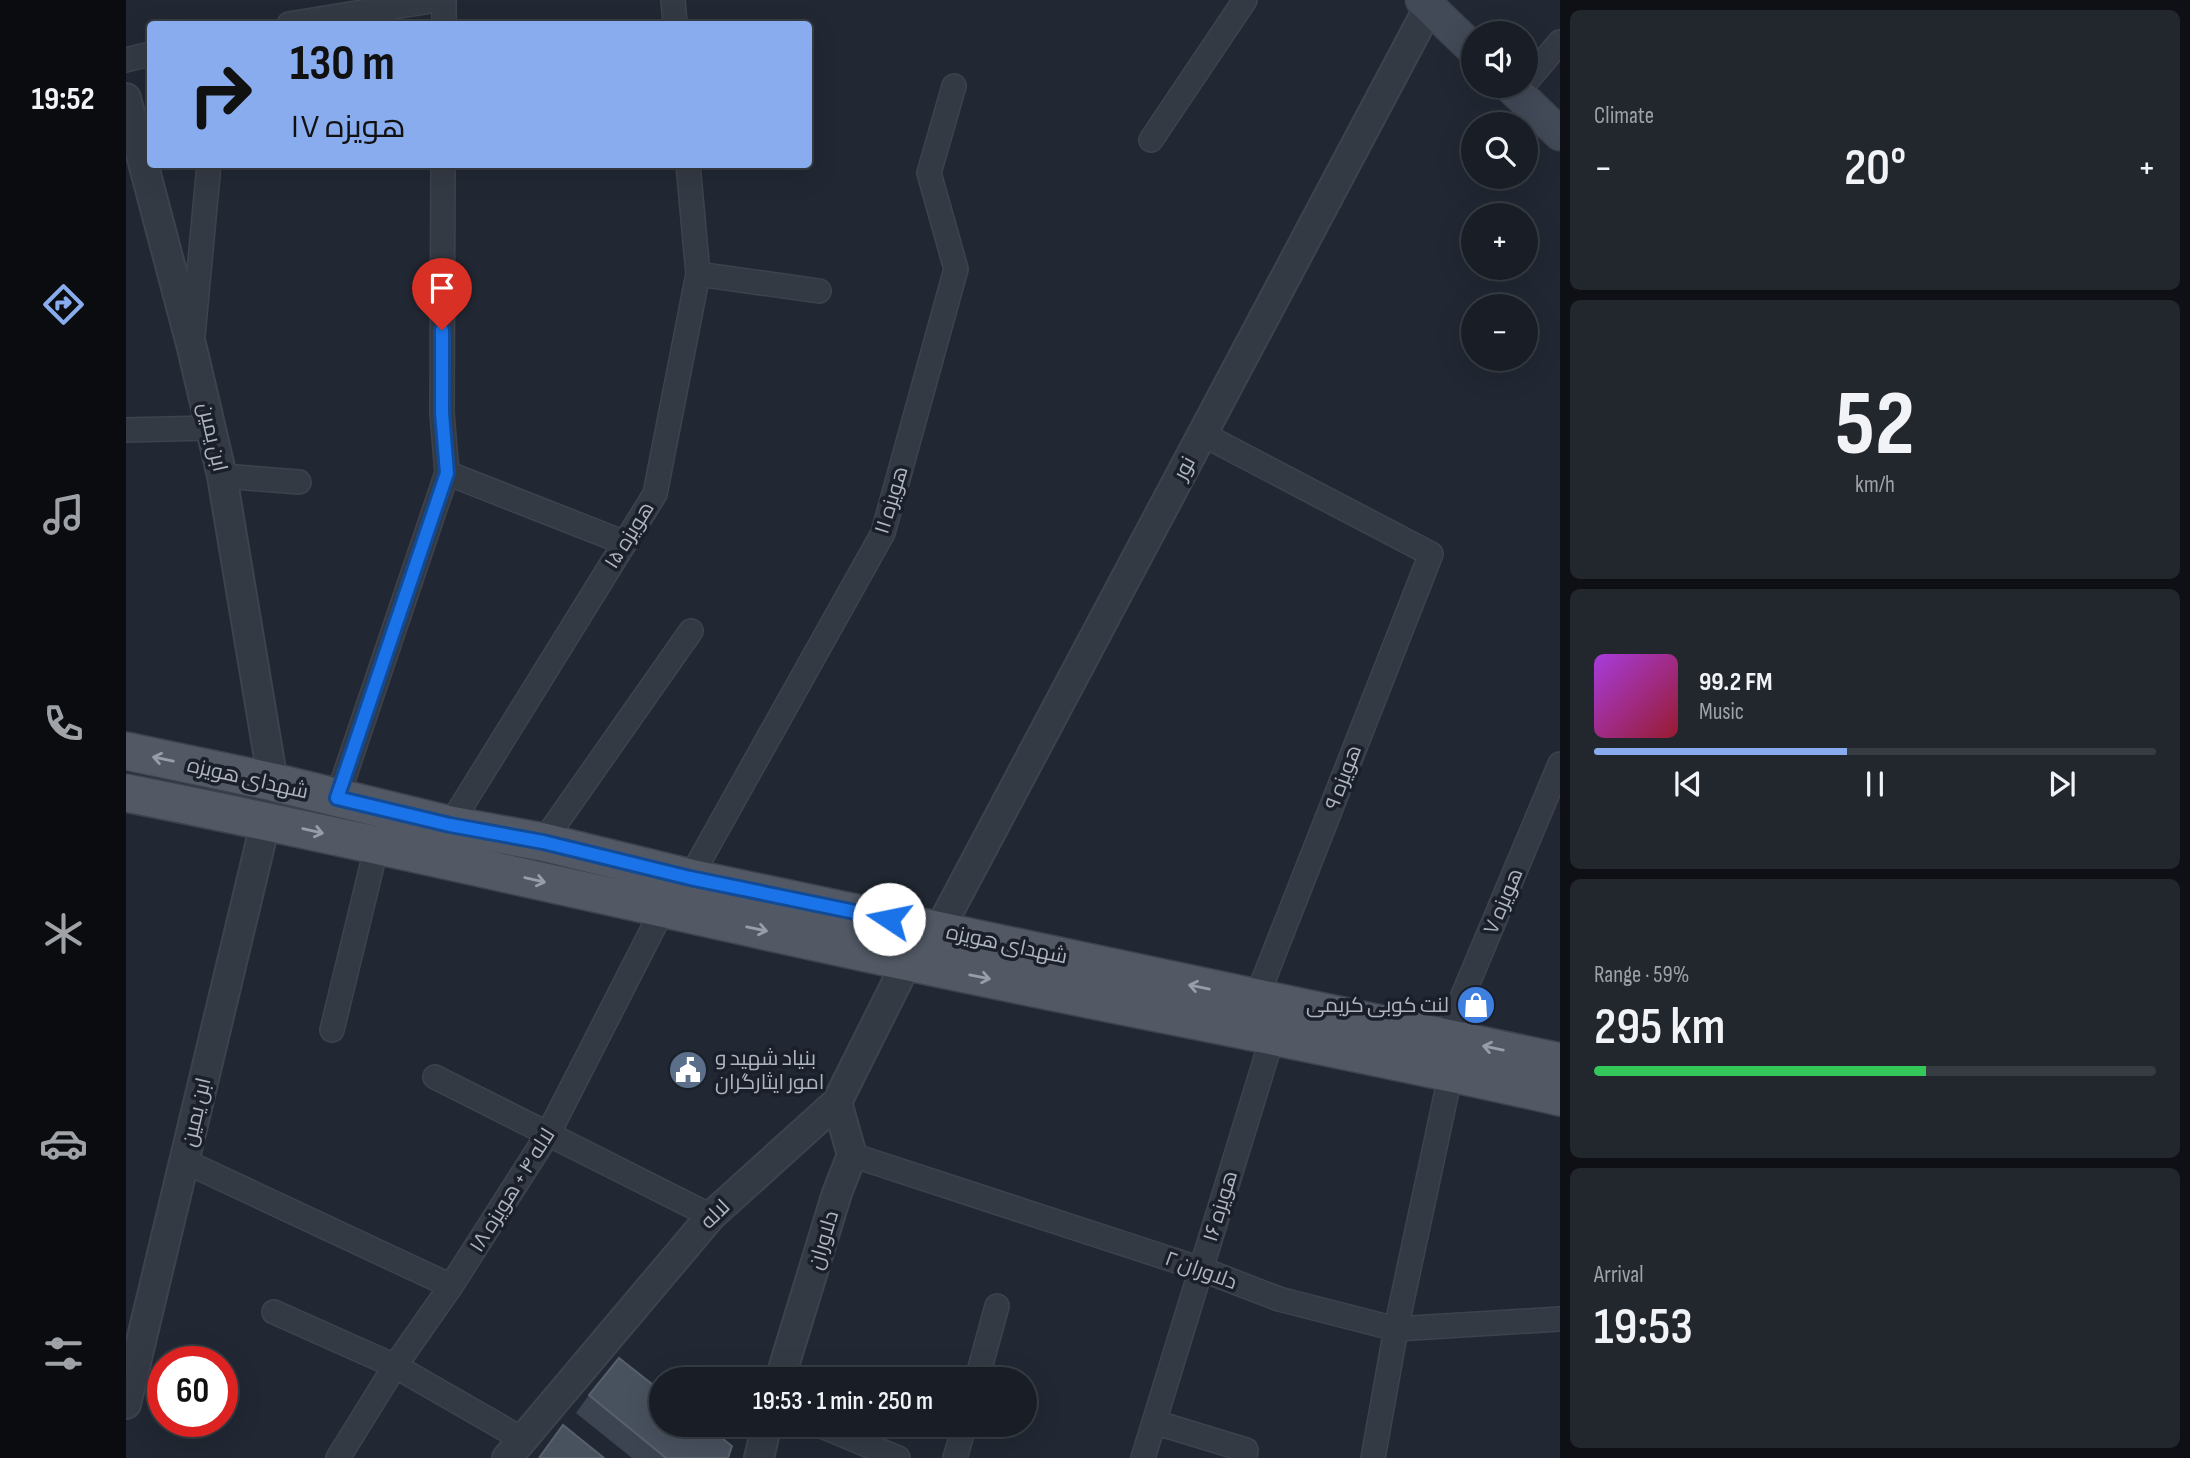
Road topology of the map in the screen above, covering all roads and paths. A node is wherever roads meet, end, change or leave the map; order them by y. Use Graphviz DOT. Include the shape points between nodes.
graph roads {
  1 [pos="438,0"];
  2 [pos="444,0"];
  3 [pos="673,0"];
  4 [pos="1245,0"];
  5 [pos="1428,2"];
  6 [pos="360,5"];
  7 [pos="300,21"];
  8 [pos="444,21"];
  9 [pos="676,21"];
  10 [pos="1461,36"];
  11 [pos="1560,43"];
  12 [pos="147,55"];
  13 [pos="126,60"];
  14 [pos="1538,66"];
  15 [pos="954,86"];
  16 [pos="126,98"];
  17 [pos="1529,98"];
  18 [pos="1560,134"];
  19 [pos="1151,140"];
  20 [pos="209,168"];
  21 [pos="443,168"];
  22 [pos="688,168"];
  23 [pos="698,274"];
  24 [pos="819,291"];
  25 [pos="192,348"];
  26 [pos="210,429"];
  27 [pos="126,430"];
  28 [pos="1202,434"];
  29 [pos="447,473"];
  30 [pos="222,476"];
  31 [pos="299,482"];
  32 [pos="625,543"];
  33 [pos="691,631"];
  34 [pos="126,751"];
  35 [pos="1560,764"];
  36 [pos="273,782"];
  37 [pos="126,793"];
  38 [pos="337,798"];
  39 [pos="266,820"];
  40 [pos="450,825"];
  41 [pos="543,842"];
  42 [pos="377,845"];
  43 [pos="690,878"];
  44 [pos="663,909"];
  45 [pos="939,930"];
  46 [pos="907,962"];
  47 [pos="1256,999"];
  48 [pos="331,1030"];
  49 [pos="1273,1035"];
  50 [pos="1448,1055"];
  51 [pos="1560,1062"];
  52 [pos="435,1077"];
  53 [pos="1560,1097"];
  54 [pos="837,1102"];
  55 [pos="548,1134"];
  56 [pos="852,1155"];
  57 [pos="184,1161"];
  58 [pos="711,1216"];
  59 [pos="1201,1269"];
  60 [pos="451,1286"];
  61 [pos="998,1306"];
  62 [pos="274,1312"];
  63 [pos="1560,1319"];
  64 [pos="1396,1329"];
  65 [pos="395,1366"];
  66 [pos="784,1367"];
  67 [pos="980,1367"];
  68 [pos="126,1404"];
  69 [pos="1154,1422"];
  70 [pos="764,1437"];
  71 [pos="848,1437"];
  72 [pos="961,1437"];
  73 [pos="514,1448"];
  74 [pos="338,1458"];
  75 [pos="759,1458"];
  76 [pos="898,1458"];
  77 [pos="955,1458"];
  78 [pos="1143,1458"];
  79 [pos="1245,1458"];
  80 [pos="1373,1458"];
  1 -- 6 [label="street"];
  2 -- 8 [label="street"];
  3 -- 9 [label="street"];
  4 -- 19 [label="street"];
  5 -- 10 [label="main road"];
  5 -- 28 [label="street, نور"];
  6 -- 7 [label="street"];
  11 -- 14 [label="street"];
  12 -- 13 [label="street"];
  15 -- 43 [label="street, هویزه ۱۱" via="929,173 956,269 883,533"];
  16 -- 25 [label="street, ابن یمین"];
  17 -- 18 [label="main road"];
  20 -- 25 [label="street"];
  21 -- 29 [label="street" via="442,413"];
  22 -- 23 [label="street, هویزه ۱۵"];
  23 -- 24 [label="street"];
  23 -- 32 [label="street, هویزه ۱۵" via="654,494"];
  25 -- 26 [label="street, ابن یمین"];
  26 -- 27 [label="street"];
  26 -- 30 [label="street, ابن یمین"];
  28 -- 45 [label="street, نور"];
  28 -- 47 [label="street, هویزه ۹" via="1431,554"];
  29 -- 32 [label="street"];
  29 -- 38 [label="street"];
  30 -- 31 [label="street"];
  30 -- 36 [label="street, ابن یمین"];
  32 -- 40 [label="street, هویزه ۱۵"];
  33 -- 41 [label="street"];
  36 -- 34 [label="main road, شهدای هویزه, one-way"];
  35 -- 50 [label="street, هویزه ۷"];
  36 -- 38 [label="main road, شهدای هویزه"];
  37 -- 39 [label="main road, شهدای هویزه"];
  38 -- 40 [label="main road, شهدای هویزه"];
  39 -- 42 [label="main road, شهدای هویزه, one-way"];
  39 -- 57 [label="street, ابن یمین"];
  40 -- 41 [label="main road, شهدای هویزه"];
  41 -- 43 [label="main road, شهدای هویزه"];
  42 -- 44 [label="main road, شهدای هویزه, one-way"];
  42 -- 48 [label="street"];
  43 -- 45 [label="main road, شهدای هویزه"];
  44 -- 46 [label="main road, شهدای هویزه, one-way"];
  44 -- 55 [label="street, لاله ۴ + هویزه ۱۸"];
  47 -- 45 [label="main road, شهدای هویزه, one-way"];
  46 -- 49 [label="main road, شهدای هویزه, one-way"];
  46 -- 54 [label="street, لاله"];
  47 -- 50 [label="main road, شهدای هویزه"];
  49 -- 50 [label="main road, شهدای هویزه"];
  49 -- 59 [label="street, هویزه ۱۶"];
  51 -- 50 [label="main road, شهدای هویزه, one-way"];
  50 -- 53 [label="main road, شهدای هویزه"];
  50 -- 64 [label="street, هویزه ۷"];
  52 -- 55 [label="street"];
  54 -- 56 [label="street"];
  54 -- 58 [label="street, لاله"];
  55 -- 58 [label="street"];
  55 -- 60 [label="street, لاله ۴ + هویزه ۱۸"];
  56 -- 59 [label="street, دلاوران ۲"];
  56 -- 66 [label="street, دلاوران"];
  57 -- 60 [label="street"];
  57 -- 68 [label="street, ابن یمین"];
  58 -- 73 [label="street, لاله"];
  59 -- 64 [label="street, دلاوران ۲" via="1279,1299"];
  59 -- 69 [label="street, هویزه ۱۶"];
  60 -- 65 [label="street, لاله ۴ + هویزه ۱۸"];
  61 -- 67 [label="street"];
  62 -- 65 [label="street"];
  63 -- 64 [label="street, دلاوران ۲"];
  64 -- 80 [label="street, هویزه ۷"];
  65 -- 73 [label="street"];
  65 -- 74 [label="street, لاله ۴ + هویزه ۱۸"];
  69 -- 78 [label="street, هویزه ۱۶"];
  69 -- 79 [label="street" via="1246,1450"];
  70 -- 75 [label="street"];
  71 -- 76 [label="street"];
  72 -- 77 [label="street"];
}
